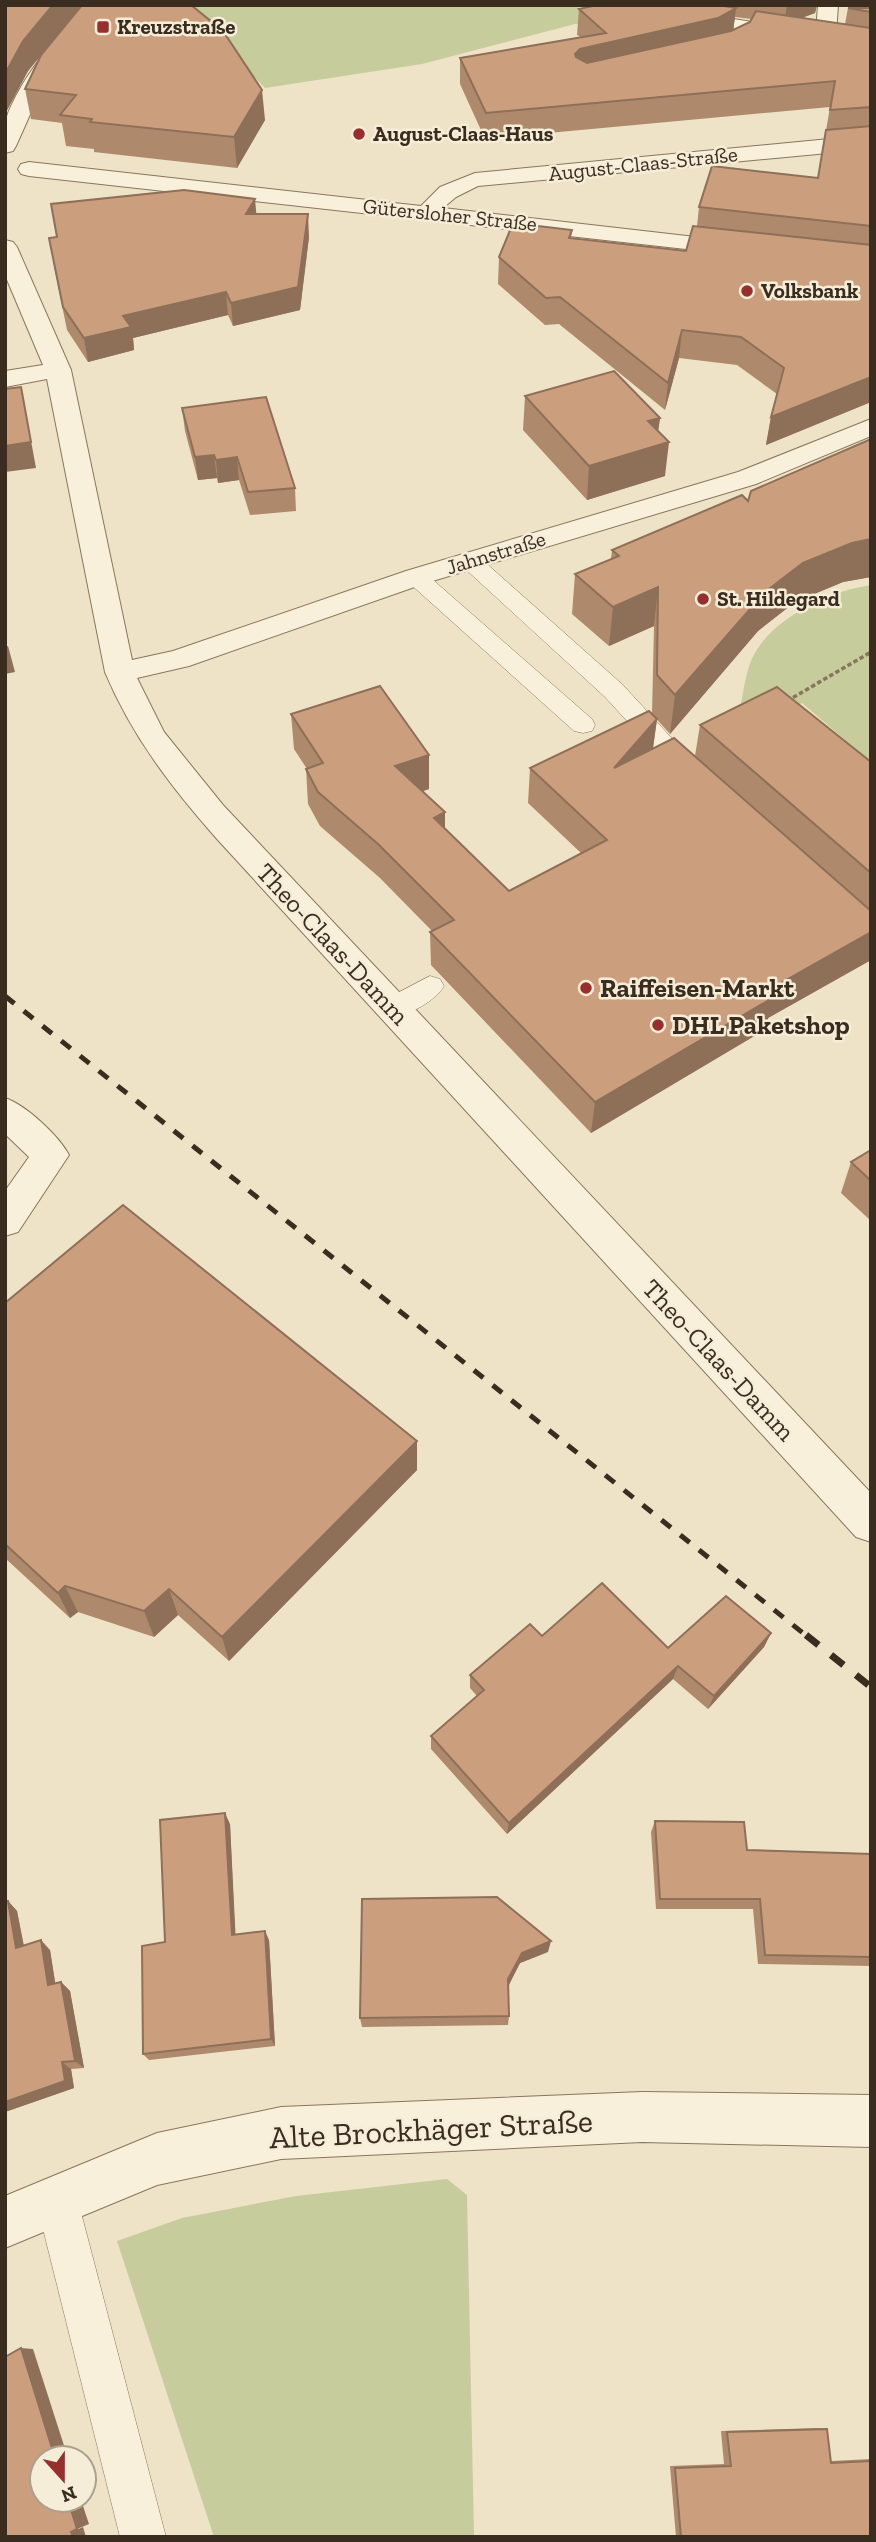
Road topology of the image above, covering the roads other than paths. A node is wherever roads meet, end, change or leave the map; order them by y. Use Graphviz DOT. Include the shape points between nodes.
graph roads {
  1 [pos="105,5"];
  2 [pos="604,5"];
  3 [pos="828,5"];
  4 [pos="826,40"];
  5 [pos="871,47"];
  6 [pos="871,142"];
  7 [pos="5,147"];
  8 [pos="427,213"];
  9 [pos="5,247"];
  10 [pos="761,250"];
  11 [pos="58,370"];
  12 [pos="5,379"];
  13 [pos="871,427"];
  14 [pos="470,561"];
  15 [pos="416,577"];
  16 [pos="120,672"];
  17 [pos="583,725"];
  18 [pos="707,788"];
  19 [pos="430,986"];
  20 [pos="394,1008"];
  21 [pos="5,1112"];
  22 [pos="5,1222"];
  23 [pos="871,1523"];
  24 [pos="871,2121"];
  25 [pos="57,2201"];
  26 [pos="5,2222"];
  27 [pos="143,2537"];
  1 -- 7 [label="street" via="84,21 34,82"];
  2 -- 4 [label="street" via="743,35"];
  3 -- 4 [label="street"];
  4 -- 5 [label="street"];
  6 -- 8 [label="street, August-Claas-Straße" via="475,180 452,187"];
  7 -- 8 [label="street, Gütersloher Straße" via="30,158 21,174"];
  8 -- 10 [label="street, Gütersloher Straße"];
  9 -- 11 [label="street, Theo-Claas-Damm"];
  11 -- 12 [label="street"];
  11 -- 16 [label="street, Theo-Claas-Damm"];
  13 -- 14 [label="street, Jahnstraße" via="747,478"];
  14 -- 15 [label="street, Jahnstraße"];
  14 -- 18 [label="lane" via="614,691 676,761"];
  15 -- 16 [label="street, Jahnstraße" via="179,659"];
  15 -- 17 [label="lane"];
  16 -- 20 [label="street, Theo-Claas-Damm" via="140,717 195,793"];
  19 -- 20 [label="lane"];
  20 -- 23 [label="street, Theo-Claas-Damm"];
  21 -- 22 [label="street" via="51,1155"];
  24 -- 25 [label="street, Alte Brockhäger Straße" via="642,2117 281,2133 157,2159"];
  25 -- 26 [label="street, Alte Brockhäger Straße"];
  25 -- 27 [label="lane"];
}
